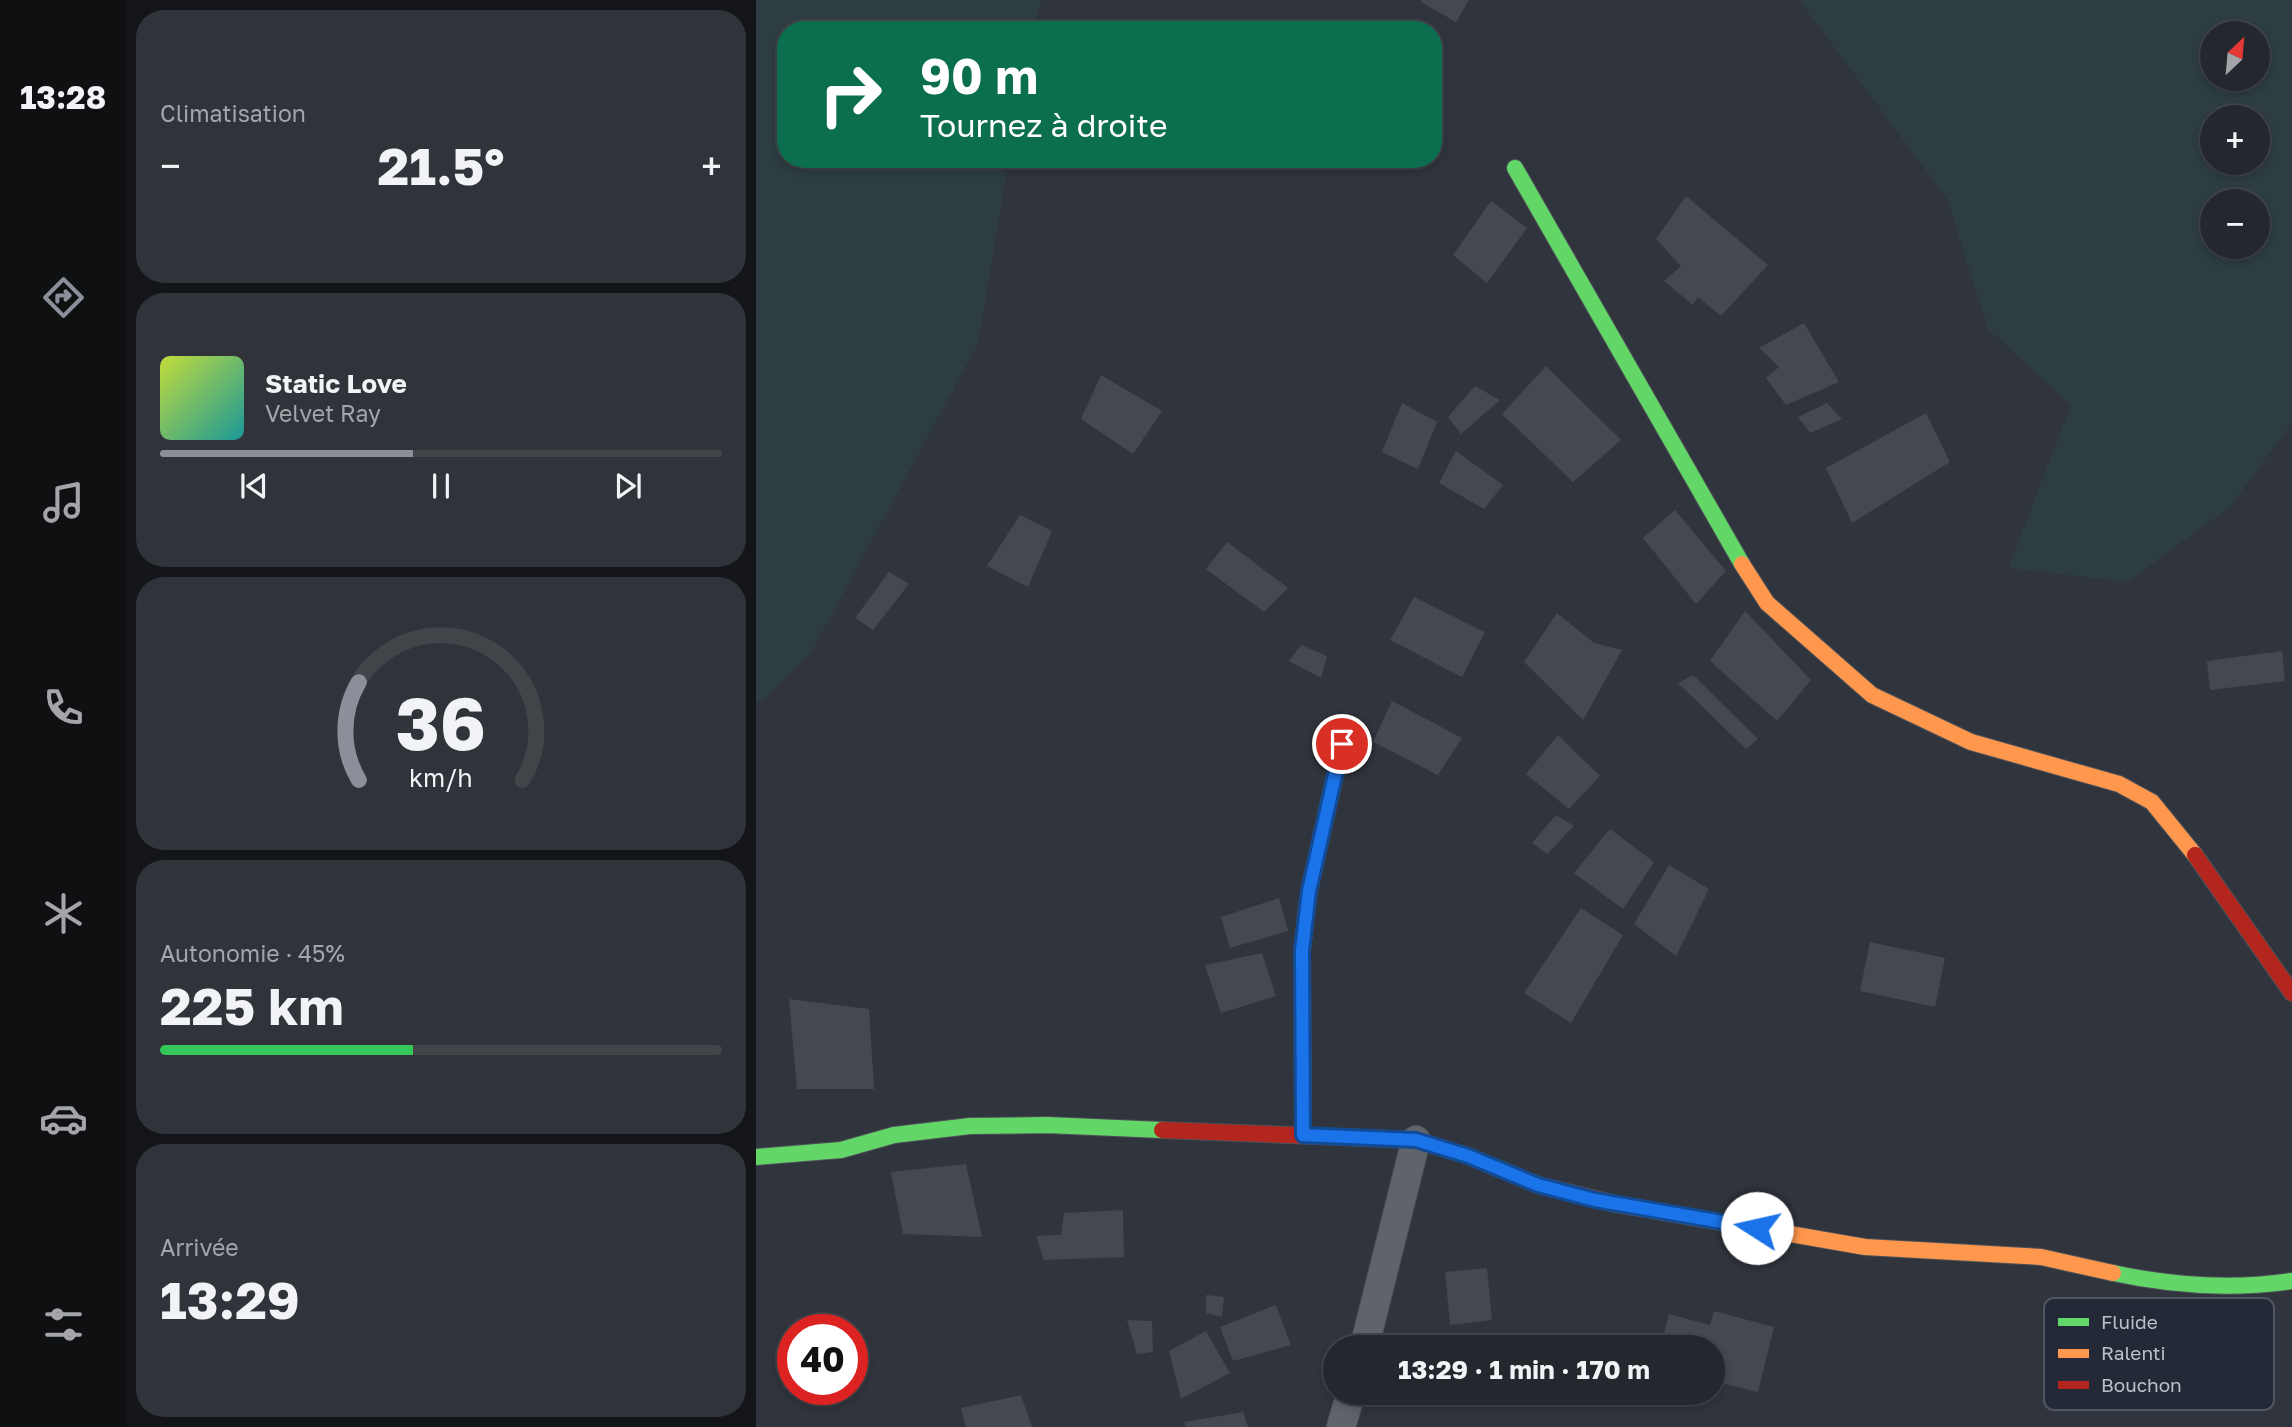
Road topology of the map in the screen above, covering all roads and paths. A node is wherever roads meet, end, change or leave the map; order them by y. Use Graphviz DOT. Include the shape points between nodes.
graph roads {
  1 [pos="1515,168"];
  2 [pos="1342,744"];
  3 [pos="2292,993"];
  4 [pos="1303,1135"];
  5 [pos="1416,1140"];
  6 [pos="756,1157"];
  7 [pos="2292,1281"];
  8 [pos="1367,1335"];
  9 [pos="1347,1405"];
  10 [pos="1341,1427"];
  1 -- 3 [label="street" via="1766,603 1872,695 1971,741 2119,785 2152,802 2181,835"];
  2 -- 4 [label="street" via="1309,891 1302,950"];
  4 -- 5 [label="street"];
  4 -- 6 [label="street" via="970,1126 894,1135 841,1150"];
  5 -- 7 [label="street" via="1538,1185 1595,1200 1865,1247 2041,1257 2168,1285 2253,1287"];
  5 -- 8 [label="street"];
  9 -- 10 [label="street"];
}
